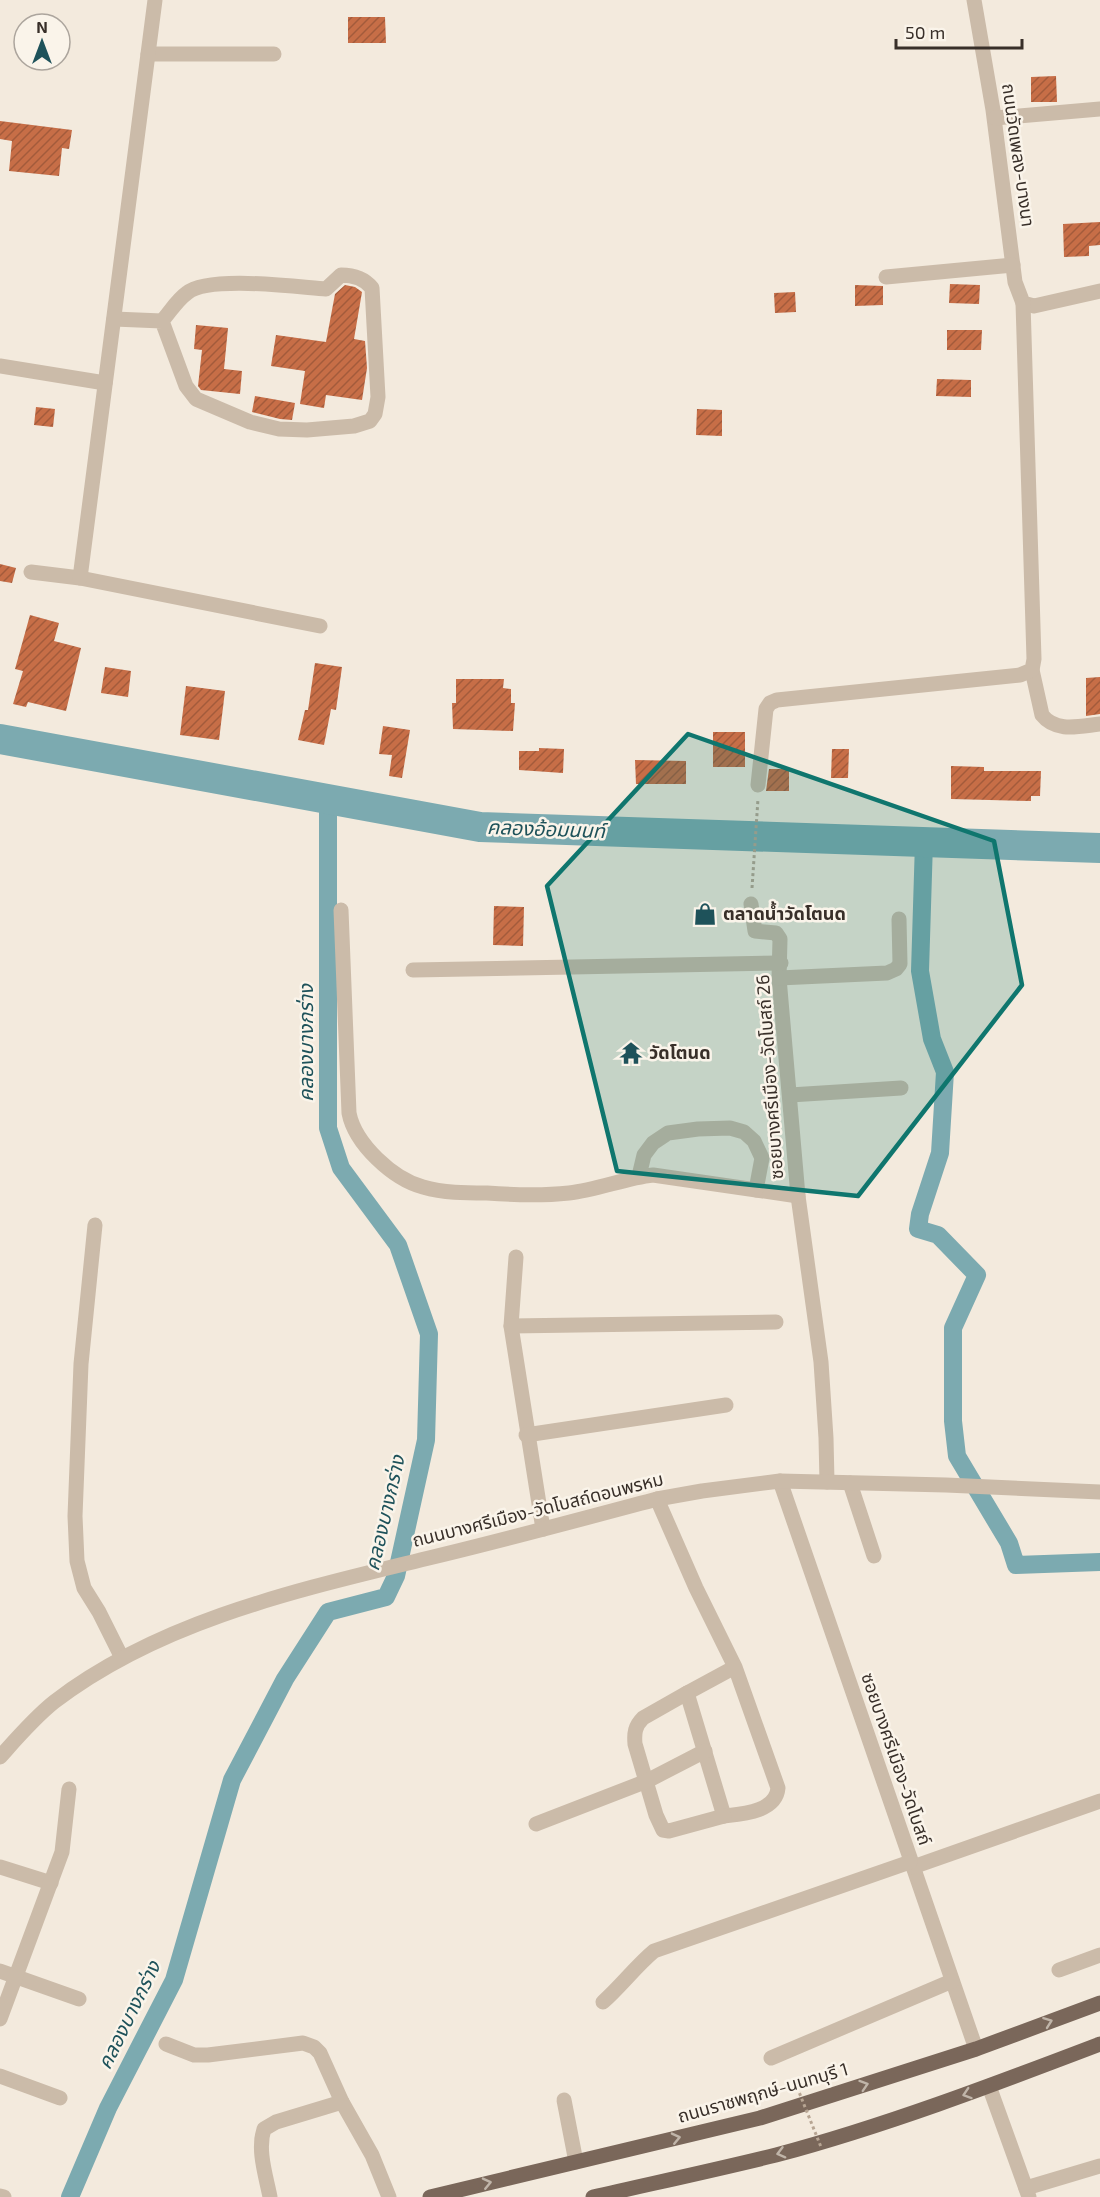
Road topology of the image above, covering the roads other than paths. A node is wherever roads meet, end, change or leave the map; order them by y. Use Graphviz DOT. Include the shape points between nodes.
graph roads {
  1 [pos="155,0"];
  2 [pos="974,0"];
  3 [pos="148,54"];
  4 [pos="274,54"];
  5 [pos="1100,109"];
  6 [pos="994,118"];
  7 [pos="1013,265"];
  8 [pos="886,277"];
  9 [pos="1100,291"];
  10 [pos="1029,304"];
  11 [pos="114,319"];
  12 [pos="162,321"];
  13 [pos="0,366"];
  14 [pos="105,383"];
  15 [pos="31,572"];
  16 [pos="80,578"];
  17 [pos="320,626"];
  18 [pos="1032,670"];
  19 [pos="1100,724"];
  20 [pos="758,785"];
  21 [pos="751,904"];
  22 [pos="341,910"];
  23 [pos="899,919"];
  24 [pos="413,970"];
  25 [pos="780,971"];
  26 [pos="901,1088"];
  27 [pos="790,1095"];
  28 [pos="639,1176"];
  29 [pos="756,1190"];
  30 [pos="798,1196"];
  31 [pos="96,1225"];
  32 [pos="516,1257"];
  33 [pos="776,1322"];
  34 [pos="511,1326"];
  35 [pos="726,1405"];
  36 [pos="526,1435"];
  37 [pos="780,1481"];
  38 [pos="827,1482"];
  39 [pos="850,1483"];
  40 [pos="1100,1492"];
  41 [pos="657,1499"];
  42 [pos="543,1529"];
  43 [pos="874,1556"];
  44 [pos="122,1658"];
  45 [pos="735,1667"];
  46 [pos="687,1693"];
  47 [pos="705,1751"];
  48 [pos="0,1757"];
  49 [pos="646,1781"];
  50 [pos="69,1789"];
  51 [pos="1100,1802"];
  52 [pos="724,1816"];
  53 [pos="536,1824"];
  54 [pos="912,1864"];
  55 [pos="0,1867"];
  56 [pos="51,1883"];
  57 [pos="1100,1955"];
  58 [pos="1059,1970"];
  59 [pos="7,1973"];
  60 [pos="952,1981"];
  61 [pos="79,1999"];
  62 [pos="603,2002"];
  63 [pos="1100,2004"];
  64 [pos="0,2019"];
  65 [pos="166,2044"];
  66 [pos="1100,2044"];
  67 [pos="976,2049"];
  68 [pos="771,2058"];
  69 [pos="0,2076"];
  70 [pos="989,2086"];
  71 [pos="60,2098"];
  72 [pos="564,2100"];
  73 [pos="342,2102"];
  74 [pos="576,2162"];
  75 [pos="1100,2166"];
  76 [pos="1028,2192"];
  77 [pos="270,2197"];
  78 [pos="389,2197"];
  79 [pos="430,2197"];
  80 [pos="593,2197"];
  1 -- 3 [label="street"];
  2 -- 6 [label="street, ถนนวัดเพลง-บางนา"];
  3 -- 4 [label="street"];
  3 -- 11 [label="street"];
  5 -- 6 [label="street"];
  6 -- 7 [label="street, ถนนวัดเพลง-บางนา"];
  7 -- 8 [label="street"];
  7 -- 10 [label="street, ถนนวัดเพลง-บางนา" via="1015,282"];
  9 -- 10 [label="street"];
  10 -- 18 [label="street, ถนนวัดเพลง-บางนา"];
  11 -- 12 [label="street"];
  11 -- 14 [label="street"];
  12 -- 12 [label="street" via="186,386 196,399 214,407 279,429 354,426 370,421 375,414 378,397 372,288 361,278 341,275 326,289 229,282 198,287 188,291"];
  13 -- 14 [label="street"];
  14 -- 16 [label="street"];
  15 -- 16 [label="street"];
  16 -- 17 [label="street"];
  18 -- 19 [label="street, ถนนวัดเพลง-บางนา" via="1042,715 1047,721 1064,727"];
  18 -- 20 [label="street" via="1020,675 777,700 766,709"];
  21 -- 25 [label="street" via="755,931 779,935"];
  22 -- 28 [label="street" via="349,1113 352,1126 371,1151 399,1178 447,1192 538,1196 604,1187"];
  23 -- 25 [label="street" via="900,964 887,973"];
  24 -- 25 [label="street, ซอยบางศรีเมือง-วัดโบสถ์ 26"];
  25 -- 27 [label="street, ซอยบางศรีเมือง-วัดโบสถ์ 26"];
  26 -- 27 [label="street"];
  27 -- 30 [label="street, ซอยบางศรีเมือง-วัดโบสถ์ 26"];
  28 -- 29 [label="street"];
  28 -- 29 [label="street" via="644,1155 668,1133 730,1128 744,1132 754,1141 762,1158"];
  29 -- 30 [label="street"];
  30 -- 38 [label="street, ซอยบางศรีเมือง-วัดโบสถ์ 26" via="820,1362"];
  31 -- 44 [label="street" via="81,1364 77,1561 84,1588"];
  32 -- 34 [label="street"];
  33 -- 34 [label="street"];
  34 -- 36 [label="street"];
  35 -- 36 [label="street"];
  36 -- 42 [label="street"];
  37 -- 38 [label="street, ถนนบางศรีเมือง-วัดโบสถ์ดอนพรหม"];
  37 -- 41 [label="street, ถนนบางศรีเมือง-วัดโบสถ์ดอนพรหม"];
  37 -- 54 [label="street, ซอยบางศรีเมือง-วัดโบสถ์"];
  38 -- 39 [label="street, ถนนบางศรีเมือง-วัดโบสถ์ดอนพรหม"];
  39 -- 40 [label="street, ถนนบางศรีเมือง-วัดโบสถ์ดอนพรหม"];
  39 -- 43 [label="street"];
  41 -- 42 [label="street, ถนนบางศรีเมือง-วัดโบสถ์ดอนพรหม"];
  41 -- 45 [label="street"];
  42 -- 44 [label="street, ถนนบางศรีเมือง-วัดโบสถ์ดอนพรหม" via="255,1604"];
  44 -- 48 [label="street, ถนนบางศรีเมือง-วัดโบสถ์ดอนพรหม" via="53,1704"];
  45 -- 46 [label="street"];
  45 -- 52 [label="street" via="778,1793 757,1811"];
  46 -- 47 [label="street"];
  46 -- 49 [label="street" via="638,1724 635,1744"];
  47 -- 49 [label="street"];
  47 -- 52 [label="street"];
  49 -- 52 [label="street" via="663,1830"];
  49 -- 53 [label="street"];
  50 -- 56 [label="street" via="62,1852"];
  51 -- 54 [label="street"];
  54 -- 60 [label="street, ซอยบางศรีเมือง-วัดโบสถ์"];
  54 -- 62 [label="street" via="654,1951"];
  55 -- 56 [label="street"];
  56 -- 59 [label="street"];
  57 -- 58 [label="street"];
  59 -- 61 [label="street"];
  59 -- 64 [label="street"];
  60 -- 67 [label="street, ซอยบางศรีเมือง-วัดโบสถ์"];
  60 -- 68 [label="street"];
  67 -- 63 [label="main road, ถนนราชพฤกษ์-นนทบุรี 1, one-way"];
  65 -- 73 [label="street" via="194,2055 208,2055 303,2043 320,2053"];
  66 -- 70 [label="main road"];
  74 -- 67 [label="main road, ถนนราชพฤกษ์-นนทบุรี 1, one-way" via="760,2118"];
  69 -- 71 [label="street"];
  70 -- 76 [label="street"];
  70 -- 80 [label="main road, one-way" via="828,2140"];
  72 -- 74 [label="street"];
  73 -- 77 [label="street" via="264,2129 262,2155"];
  73 -- 78 [label="street" via="372,2155"];
  79 -- 74 [label="main road, ถนนราชพฤกษ์-นนทบุรี 1, one-way"];
  75 -- 76 [label="street"];
}
